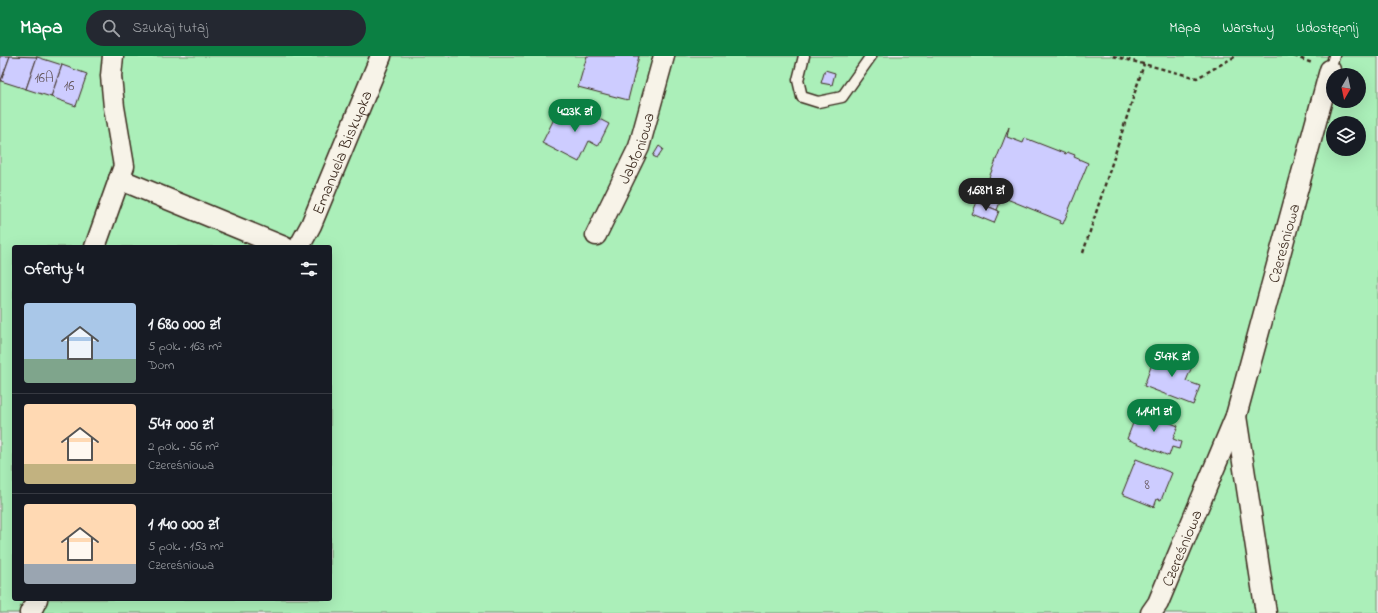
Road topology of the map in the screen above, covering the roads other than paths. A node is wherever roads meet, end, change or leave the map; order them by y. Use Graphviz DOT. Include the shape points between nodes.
graph roads {
  1 [pos="113,56"];
  2 [pos="381,56"];
  3 [pos="664,56"];
  4 [pos="804,56"];
  5 [pos="871,56"];
  6 [pos="1332,63"];
  7 [pos="119,179"];
  8 [pos="596,235"];
  9 [pos="96,245"];
  10 [pos="279,245"];
  11 [pos="300,245"];
  12 [pos="1236,416"];
  13 [pos="36,601"];
  14 [pos="30,613"];
  15 [pos="1151,613"];
  16 [pos="1266,613"];
  1 -- 7 [label="street" via="111,76 114,107 124,166"];
  2 -- 11 [label="street, Emanuela Biskupka"];
  3 -- 8 [label="street, Jabłoniowa" via="639,147"];
  4 -- 5 [label="lane" via="798,80 802,97 818,102 842,97"];
  6 -- 12 [label="street, Czereśniowa"];
  7 -- 9 [label="street"];
  7 -- 10 [label="street"];
  12 -- 15 [label="street, Czereśniowa" via="1158,603"];
  12 -- 16 [label="street, Czereśniowa"];
  13 -- 14 [label="street"];
}
